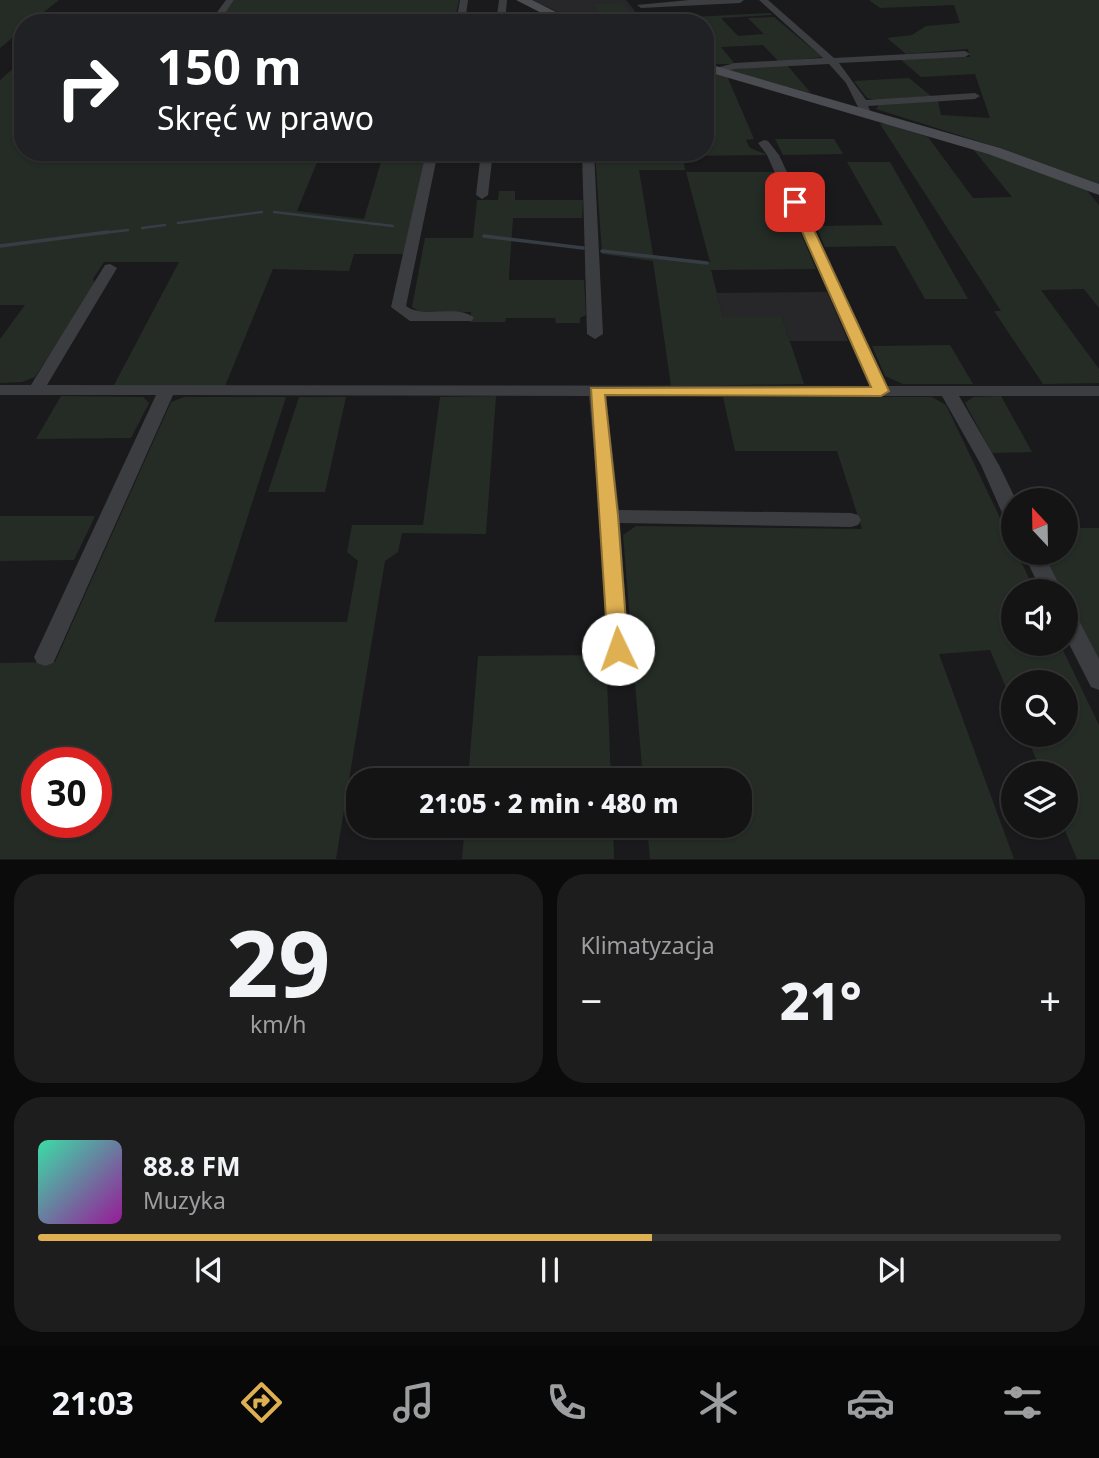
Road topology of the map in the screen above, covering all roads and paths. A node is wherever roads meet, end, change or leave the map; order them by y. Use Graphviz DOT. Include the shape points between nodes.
graph roads {
  1 [pos="522,0"];
  2 [pos="740,0"];
  3 [pos="763,0"];
  4 [pos="641,5"];
  5 [pos="552,14"];
  6 [pos="965,54"];
  7 [pos="831,61"];
  8 [pos="714,69"];
  9 [pos="714,70"];
  10 [pos="975,96"];
  11 [pos="865,108"];
  12 [pos="764,143"];
  13 [pos="430,161"];
  14 [pos="485,161"];
  15 [pos="588,161"];
  16 [pos="1099,190"];
  17 [pos="482,195"];
  18 [pos="110,268"];
  19 [pos="466,317"];
  20 [pos="595,334"];
  21 [pos="0,390"];
  22 [pos="36,390"];
  23 [pos="167,390"];
  24 [pos="597,391"];
  25 [pos="881,391"];
  26 [pos="948,391"];
  27 [pos="1099,391"];
  28 [pos="1001,489"];
  29 [pos="610,516"];
  30 [pos="851,520"];
  31 [pos="1078,640"];
  32 [pos="618,649"];
  33 [pos="45,657"];
  34 [pos="1099,681"];
  1 -- 5 [label="street"];
  2 -- 4 [label="street"];
  3 -- 7 [label="street"];
  6 -- 7 [label="street"];
  7 -- 8 [label="street"];
  7 -- 11 [label="street"];
  9 -- 11 [label="street"];
  10 -- 11 [label="street"];
  11 -- 16 [label="street"];
  12 -- 25 [label="street" via="774,155"];
  13 -- 19 [label="street" via="398,307 410,316"];
  14 -- 17 [label="street"];
  15 -- 20 [label="street"];
  18 -- 22 [label="street"];
  21 -- 22 [label="street"];
  22 -- 23 [label="street"];
  23 -- 24 [label="street"];
  23 -- 33 [label="street"];
  24 -- 25 [label="street"];
  24 -- 29 [label="street"];
  25 -- 26 [label="street"];
  26 -- 27 [label="street"];
  26 -- 28 [label="street"];
  29 -- 30 [label="street"];
  29 -- 32 [label="street"];
  31 -- 34 [label="street"];
}
